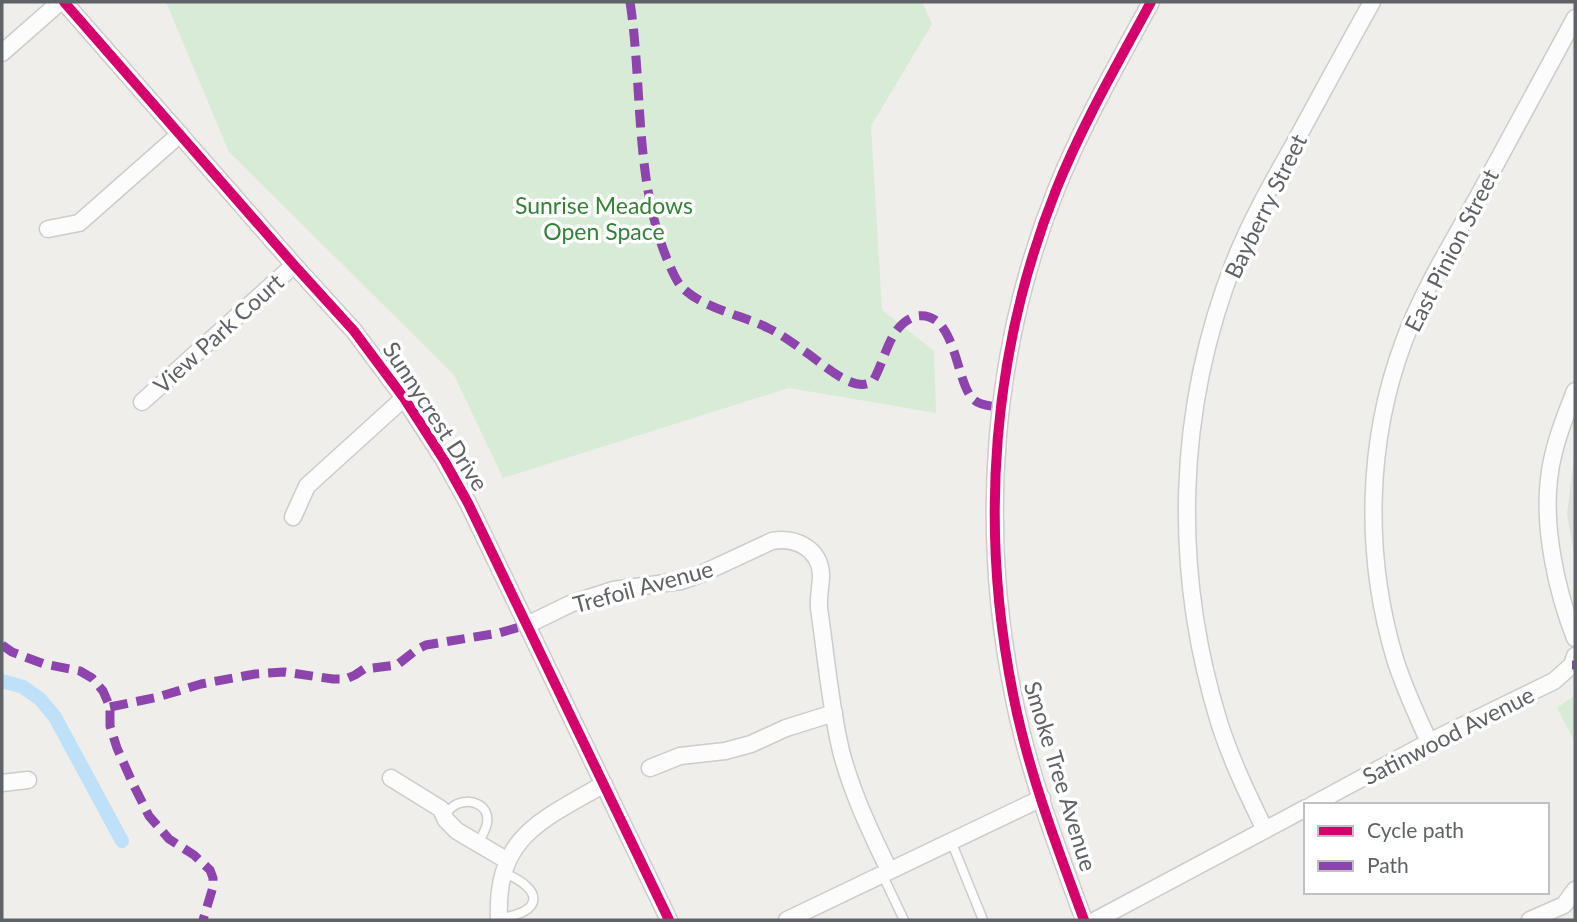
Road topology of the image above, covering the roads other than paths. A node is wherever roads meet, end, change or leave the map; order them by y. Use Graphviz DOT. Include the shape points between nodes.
graph roads {
  1 [pos="62,2"];
  2 [pos="1152,2"];
  3 [pos="1372,2"];
  4 [pos="1575,18"];
  5 [pos="2,53"];
  6 [pos="180,134"];
  7 [pos="48,229"];
  8 [pos="294,265"];
  9 [pos="1575,391"];
  10 [pos="404,398"];
  11 [pos="142,402"];
  12 [pos="293,517"];
  13 [pos="527,625"];
  14 [pos="1575,638"];
  15 [pos="1575,656"];
  16 [pos="834,713"];
  17 [pos="1429,742"];
  18 [pos="650,768"];
  19 [pos="391,778"];
  20 [pos="28,780"];
  21 [pos="2,783"];
  22 [pos="604,784"];
  23 [pos="1042,798"];
  24 [pos="1316,803"];
  25 [pos="1304,809"];
  26 [pos="444,816"];
  27 [pos="1265,830"];
  28 [pos="951,841"];
  29 [pos="478,844"];
  30 [pos="505,867"];
  31 [pos="885,872"];
  32 [pos="1575,890"];
  33 [pos="499,919"];
  34 [pos="669,920"];
  35 [pos="787,920"];
  36 [pos="904,920"];
  37 [pos="983,920"];
  38 [pos="1084,920"];
  39 [pos="1096,920"];
  40 [pos="1530,920"];
  1 -- 5 [label="street"];
  1 -- 6 [label="street, Sunnycrest Drive"];
  2 -- 23 [label="street, Smoke Tree Avenue" via="1056,188 1025,280 1004,380 994,485 997,591 1013,696"];
  3 -- 27 [label="street, Bayberry Street" via="1255,214 1236,258 1209,337 1190,437 1187,554 1204,670 1240,777"];
  4 -- 17 [label="street, East Pinion Street" via="1426,291 1404,341 1381,426 1374,483 1377,571 1395,659"];
  6 -- 7 [label="street" via="79,223"];
  6 -- 8 [label="street, Sunnycrest Drive"];
  8 -- 10 [label="street, Sunnycrest Drive" via="354,331"];
  8 -- 11 [label="street, View Park Court"];
  9 -- 14 [label="street" via="1553,456 1547,498 1551,547"];
  10 -- 12 [label="street" via="307,486"];
  10 -- 13 [label="street, Sunnycrest Drive" via="468,503"];
  13 -- 16 [label="street, Trefoil Avenue" via="613,590 681,580 772,541 793,541 809,550 820,568 819,608"];
  13 -- 22 [label="street, Sunnycrest Drive"];
  15 -- 17 [label="street, Satinwood Avenue" via="1554,681"];
  16 -- 18 [label="street" via="751,744 680,756"];
  16 -- 31 [label="street" via="853,788"];
  17 -- 24 [label="street, Satinwood Avenue"];
  19 -- 26 [label="street" via="441,809"];
  20 -- 21 [label="street"];
  22 -- 30 [label="street" via="536,824 518,842"];
  22 -- 34 [label="street, Sunnycrest Drive"];
  23 -- 28 [label="street"];
  23 -- 38 [label="street, Smoke Tree Avenue"];
  25 -- 27 [label="street"];
  26 -- 29 [label="street"];
  26 -- 29 [label="lane" via="468,801 482,807 488,821"];
  27 -- 39 [label="street"];
  28 -- 31 [label="street"];
  28 -- 37 [label="lane"];
  29 -- 30 [label="street"];
  30 -- 33 [label="street"];
  30 -- 33 [label="lane" via="532,891 533,902 520,915"];
  31 -- 35 [label="street"];
  31 -- 36 [label="lane"];
  32 -- 40 [label="street" via="1564,905"];
}
